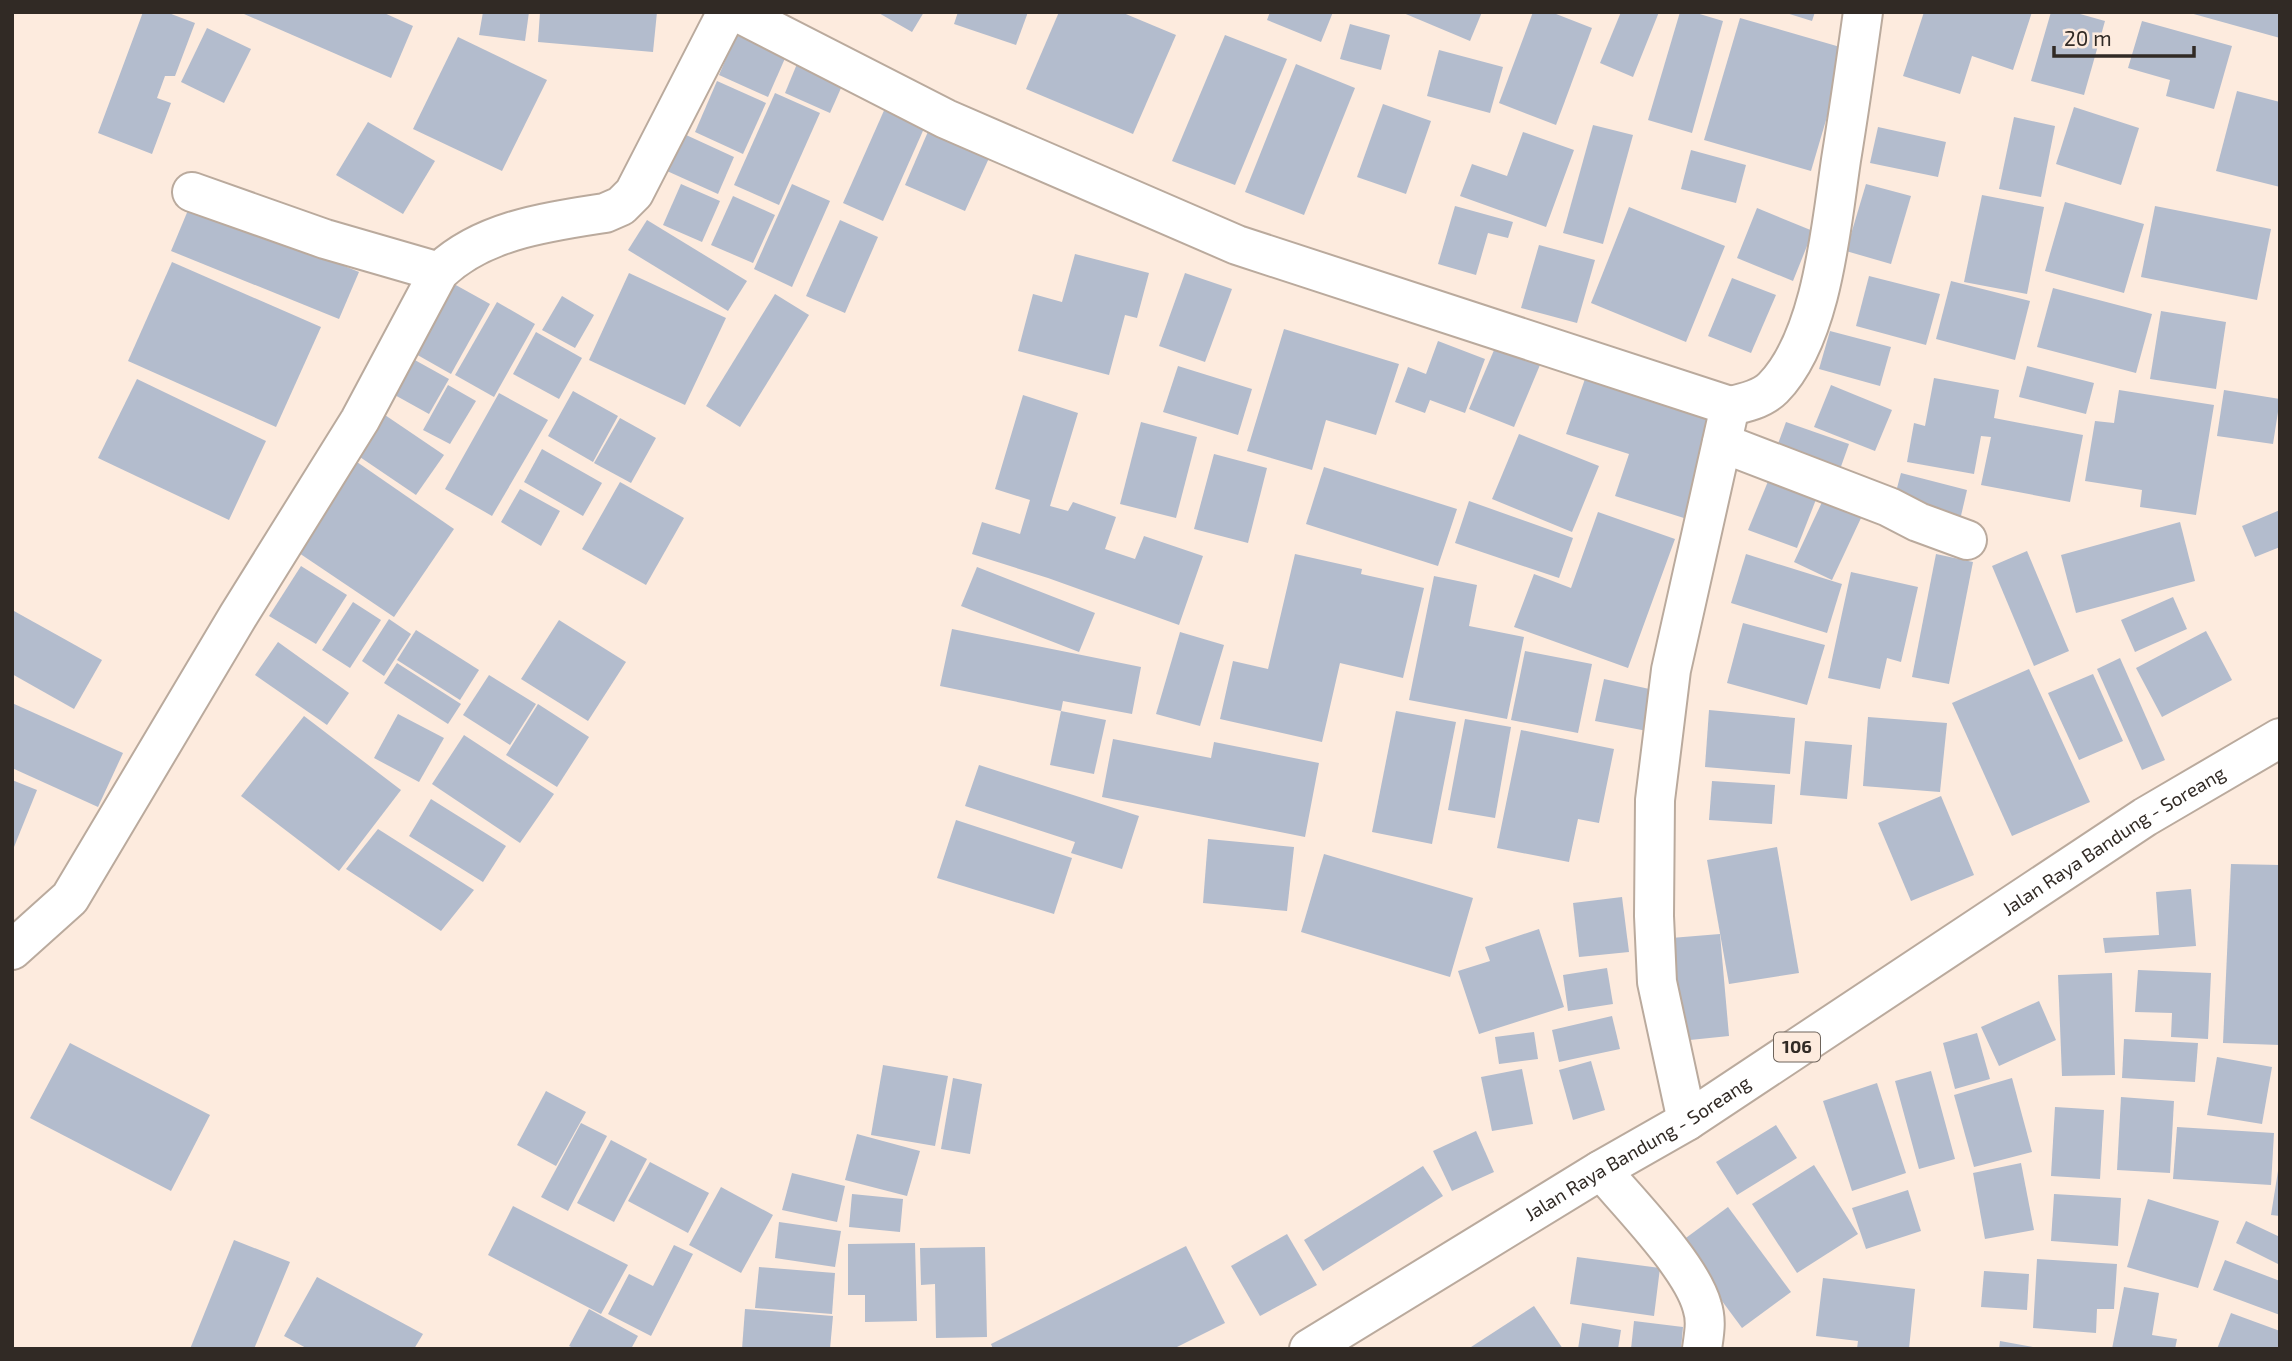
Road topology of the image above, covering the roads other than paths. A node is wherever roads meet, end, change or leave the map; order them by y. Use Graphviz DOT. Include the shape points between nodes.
graph roads {
  1 [pos="727,12"];
  2 [pos="737,12"];
  3 [pos="1863,12"];
  4 [pos="192,192"];
  5 [pos="439,272"];
  6 [pos="1730,406"];
  7 [pos="1722,443"];
  8 [pos="1968,540"];
  9 [pos="2280,738"];
  10 [pos="12,950"];
  11 [pos="1687,1121"];
  12 [pos="1601,1170"];
  13 [pos="1309,1349"];
  14 [pos="1702,1349"];
  1 -- 5 [label="street" via="634,193 621,206 500,234 454,257"];
  2 -- 6 [label="street" via="946,119 1237,245"];
  3 -- 6 [label="street" via="1824,270 1806,336 1772,388 1762,397"];
  4 -- 5 [label="street" via="325,239"];
  5 -- 10 [label="street" via="360,420 70,898"];
  6 -- 7 [label="street"];
  7 -- 8 [label="street"];
  7 -- 11 [label="street" via="1671,670 1655,800 1657,982"];
  9 -- 11 [label="street, Jalan Raya Bandung - Soreang / 106" via="2146,817"];
  11 -- 12 [label="street, Jalan Raya Bandung - Soreang / 106"];
  12 -- 13 [label="street, Jalan Raya Bandung - Soreang / 106"];
  12 -- 14 [label="street" via="1675,1259 1696,1292 1705,1317"];
}
